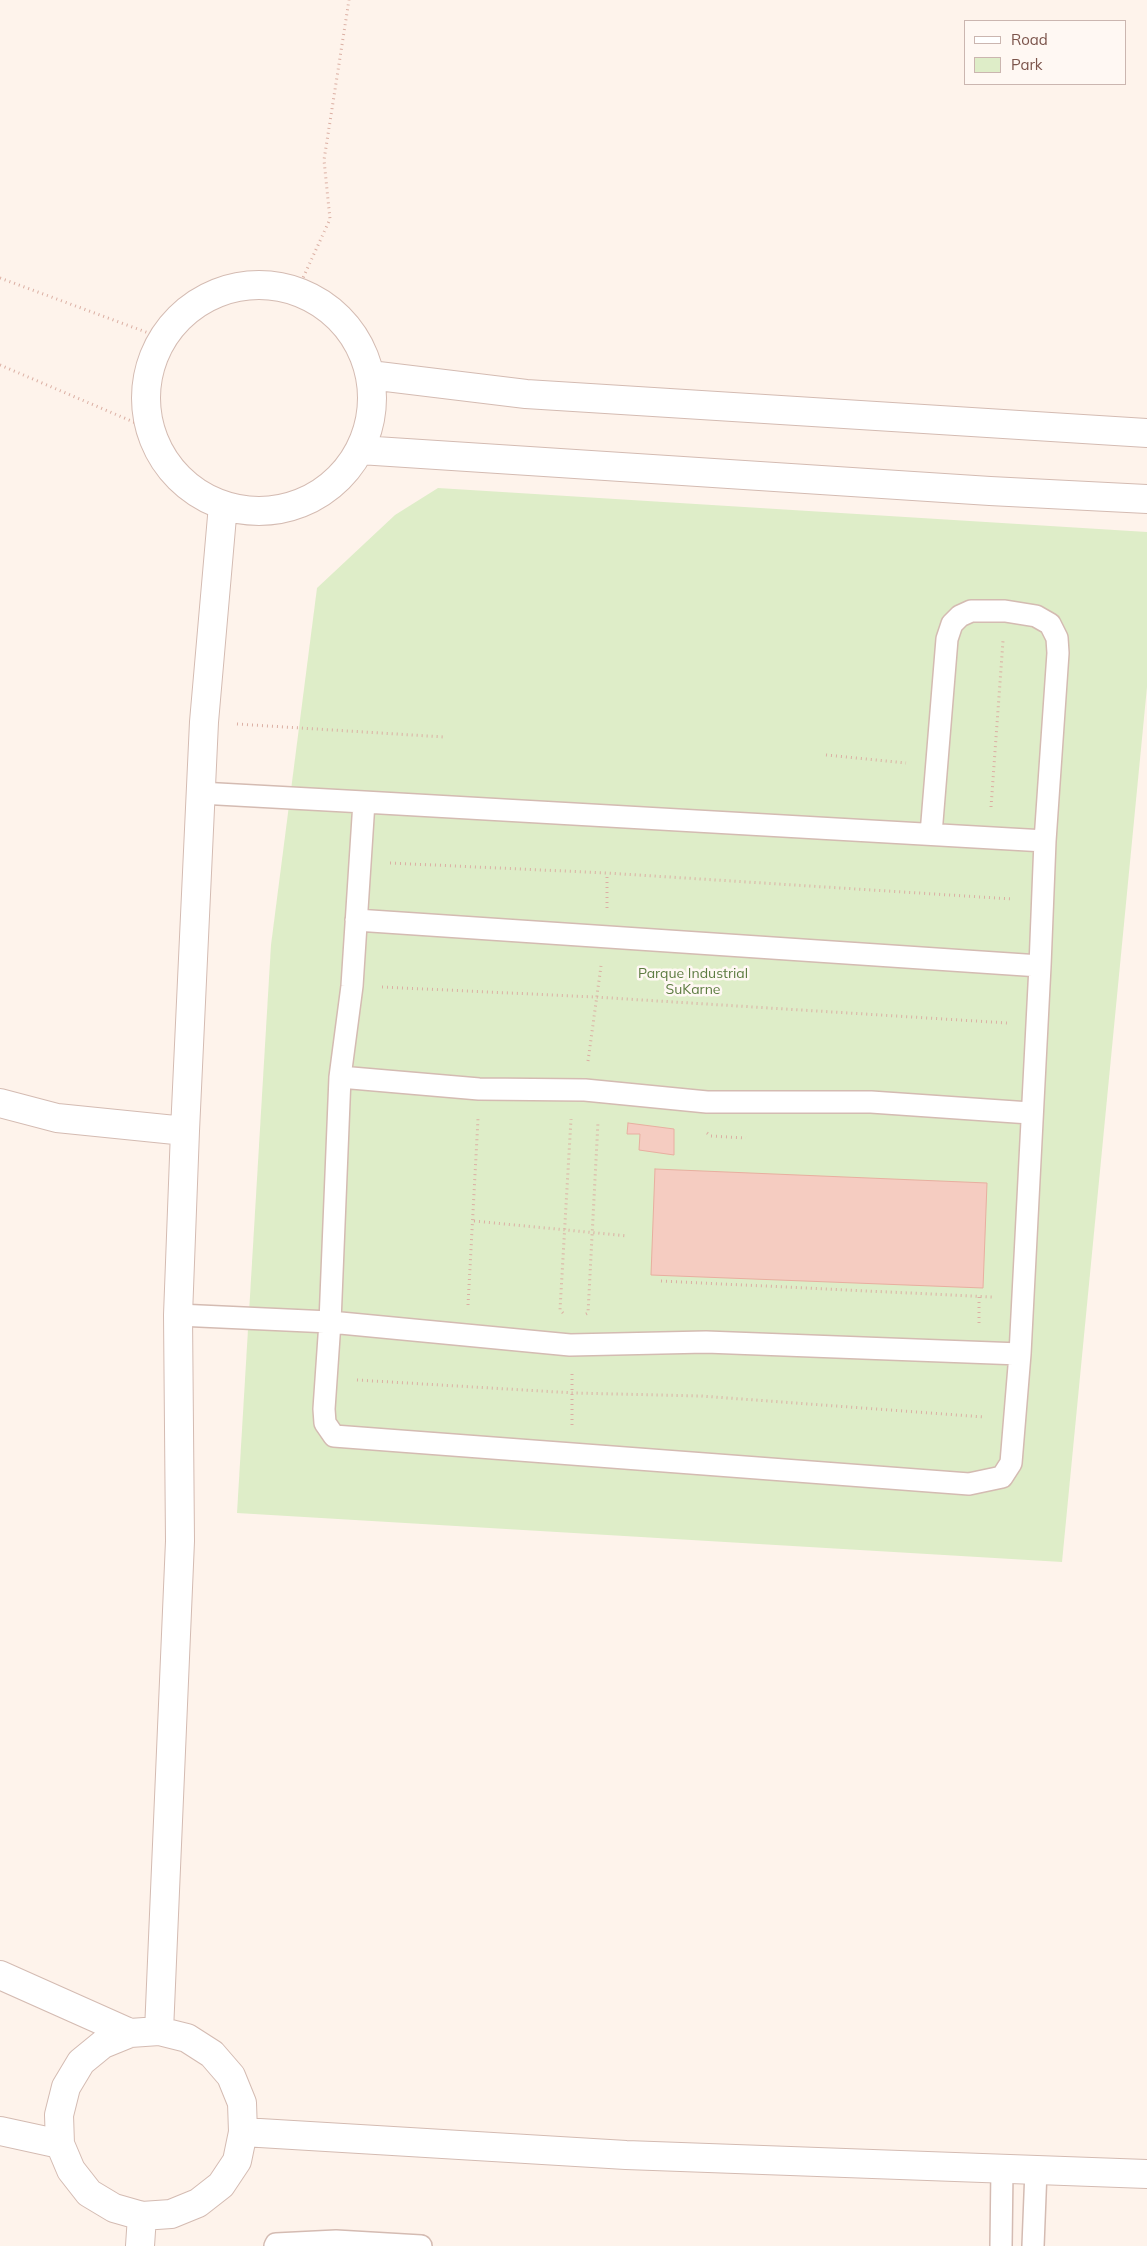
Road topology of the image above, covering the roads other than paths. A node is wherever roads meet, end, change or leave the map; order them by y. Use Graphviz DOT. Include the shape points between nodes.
graph roads {
  1 [pos="370,375"];
  2 [pos="1147,433"];
  3 [pos="360,450"];
  4 [pos="1147,499"];
  5 [pos="223,505"];
  6 [pos="200,793"];
  7 [pos="364,802"];
  8 [pos="931,834"];
  9 [pos="1045,841"];
  10 [pos="356,920"];
  11 [pos="1040,966"];
  12 [pos="340,1077"];
  13 [pos="0,1103"];
  14 [pos="1030,1113"];
  15 [pos="185,1131"];
  16 [pos="178,1314"];
  17 [pos="330,1322"];
  18 [pos="1020,1354"];
  19 [pos="0,1975"];
  20 [pos="159,2032"];
  21 [pos="130,2033"];
  22 [pos="0,2131"];
  23 [pos="243,2132"];
  24 [pos="60,2144"];
  25 [pos="1002,2169"];
  26 [pos="1036,2170"];
  27 [pos="1147,2174"];
  28 [pos="142,2216"];
  29 [pos="336,2244"];
  30 [pos="140,2246"];
  31 [pos="275,2246"];
  32 [pos="415,2246"];
  33 [pos="421,2246"];
  34 [pos="1001,2246"];
  35 [pos="1033,2246"];
  1 -- 2 [label="street" via="526,394"];
  1 -- 3 [label="street" via="372,413"];
  1 -- 5 [label="street" via="356,339 331,310 297,291 259,284 221,291 187,310 162,338 149,367 145,398 150,429 165,462 191,488"];
  3 -- 4 [label="street"];
  3 -- 5 [label="street" via="342,476 316,496 278,508 255,511"];
  5 -- 6 [label="street"];
  6 -- 7 [label="lane"];
  6 -- 15 [label="street"];
  7 -- 8 [label="lane"];
  7 -- 10 [label="lane"];
  8 -- 9 [label="lane"];
  8 -- 9 [label="lane" via="946,639 952,624 960,616 971,611 1006,611 1036,616 1050,624 1057,638"];
  9 -- 11 [label="lane"];
  10 -- 11 [label="lane"];
  10 -- 12 [label="lane" via="352,986"];
  11 -- 14 [label="lane"];
  12 -- 14 [label="lane" via="479,1088 585,1090 707,1102 870,1102"];
  12 -- 17 [label="lane"];
  13 -- 15 [label="street" via="57,1118"];
  14 -- 18 [label="lane"];
  15 -- 16 [label="street"];
  16 -- 17 [label="lane"];
  16 -- 20 [label="street" via="180,1541"];
  17 -- 18 [label="lane" via="570,1345 706,1342"];
  17 -- 18 [label="lane" via="325,1423 334,1436 969,1484 1002,1477 1011,1464"];
  19 -- 21 [label="street"];
  20 -- 21 [label="street"];
  20 -- 23 [label="street" via="187,2038 212,2054 231,2076 242,2104"];
  21 -- 24 [label="street" via="103,2044 81,2062 66,2087 58,2115"];
  22 -- 24 [label="street"];
  23 -- 25 [label="street" via="626,2155"];
  23 -- 28 [label="street" via="237,2161 221,2185 198,2203 171,2214"];
  24 -- 28 [label="street" via="71,2170 89,2193 114,2208"];
  25 -- 26 [label="street"];
  25 -- 34 [label="lane"];
  26 -- 27 [label="street"];
  26 -- 35 [label="lane"];
  28 -- 30 [label="street"];
  29 -- 31 [label="lane"];
  29 -- 32 [label="lane"];
  32 -- 33 [label="lane"];
}
